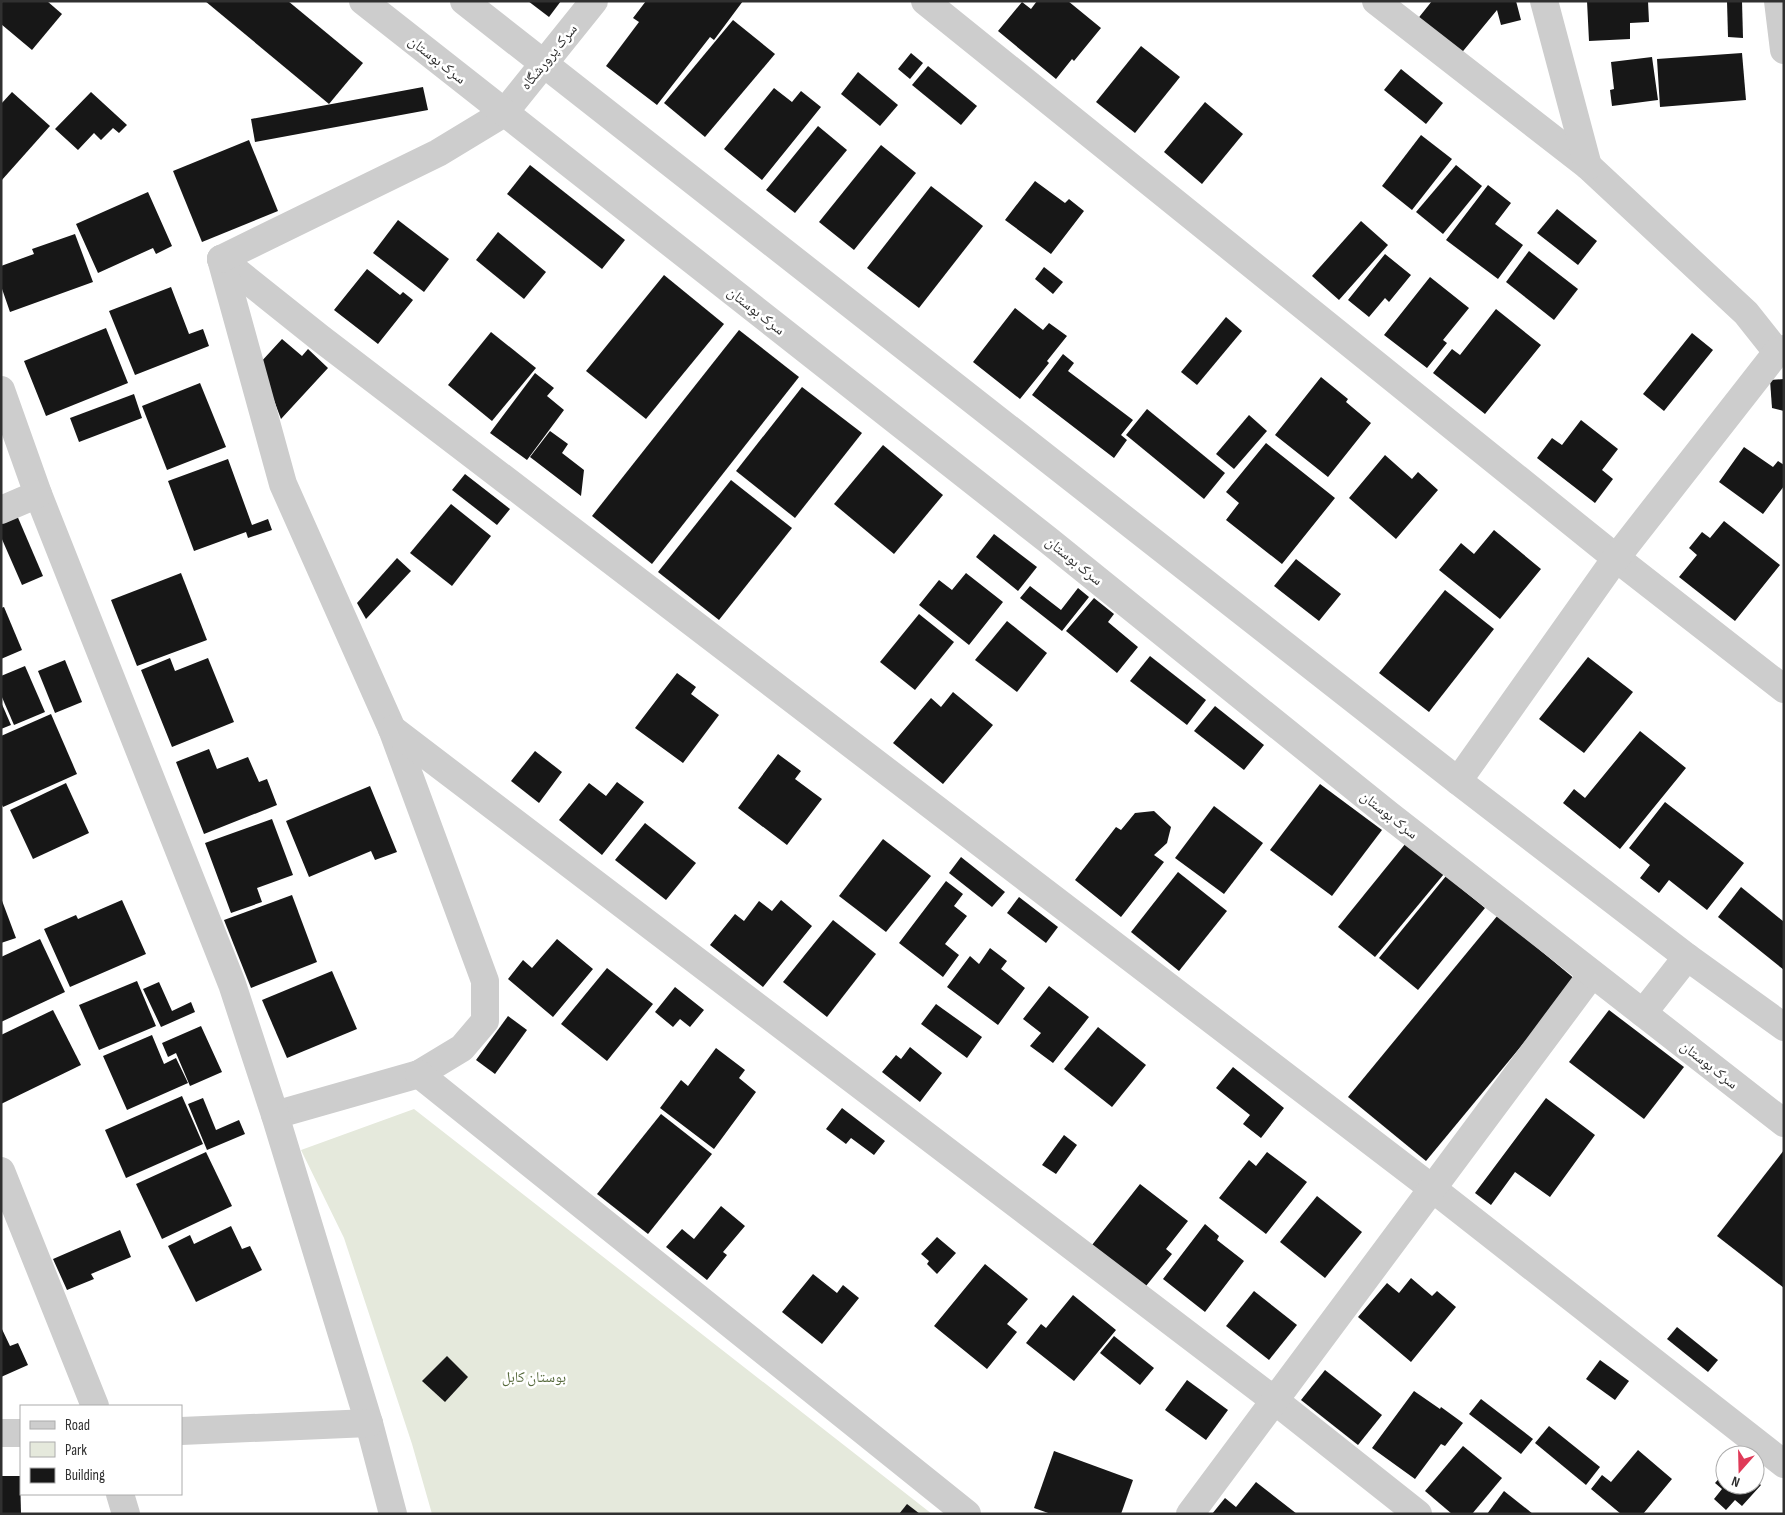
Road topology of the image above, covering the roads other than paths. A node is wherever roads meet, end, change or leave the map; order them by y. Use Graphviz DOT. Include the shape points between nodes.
graph roads {
  1 [pos="363,1"];
  2 [pos="464,1"];
  3 [pos="594,1"];
  4 [pos="925,1"];
  5 [pos="1376,1"];
  6 [pos="1544,1"];
  7 [pos="1778,1"];
  8 [pos="1784,50"];
  9 [pos="543,64"];
  10 [pos="504,113"];
  11 [pos="1588,166"];
  12 [pos="221,260"];
  13 [pos="1780,350"];
  14 [pos="1,390"];
  15 [pos="38,494"];
  16 [pos="1,510"];
  17 [pos="1616,558"];
  18 [pos="1784,689"];
  19 [pos="392,728"];
  20 [pos="1458,781"];
  21 [pos="1687,957"];
  22 [pos="1592,974"];
  23 [pos="1643,1013"];
  24 [pos="1784,1027"];
  25 [pos="420,1074"];
  26 [pos="275,1115"];
  27 [pos="1784,1123"];
  28 [pos="1,1171"];
  29 [pos="1433,1189"];
  30 [pos="1274,1400"];
  31 [pos="95,1405"];
  32 [pos="369,1423"];
  33 [pos="182,1431"];
  34 [pos="1,1433"];
  35 [pos="20,1434"];
  36 [pos="1784,1464"];
  37 [pos="120,1495"];
  38 [pos="126,1514"];
  39 [pos="392,1514"];
  40 [pos="967,1514"];
  41 [pos="1190,1514"];
  42 [pos="1418,1514"];
  1 -- 10 [label="street, سرک بوستان"];
  2 -- 9 [label="street"];
  3 -- 9 [label="street, سرک پرورشگاه"];
  4 -- 17 [label="street"];
  5 -- 11 [label="street"];
  6 -- 11 [label="street"];
  7 -- 8 [label="street"];
  9 -- 10 [label="street, سرک پرورشگاه"];
  9 -- 20 [label="street"];
  10 -- 12 [label="street" via="438,153"];
  10 -- 22 [label="street, سرک بوستان" via="1048,540 1389,816"];
  11 -- 13 [label="street" via="1746,313"];
  12 -- 19 [label="street" via="283,484"];
  12 -- 29 [label="street"];
  13 -- 17 [label="street"];
  14 -- 15 [label="street"];
  15 -- 16 [label="street"];
  15 -- 26 [label="street" via="232,984"];
  17 -- 18 [label="street"];
  17 -- 20 [label="street"];
  19 -- 25 [label="street" via="484,981 485,1021 462,1048"];
  19 -- 30 [label="street"];
  20 -- 21 [label="street"];
  21 -- 23 [label="street"];
  21 -- 24 [label="street"];
  22 -- 23 [label="street, سرک بوستان"];
  22 -- 29 [label="street"];
  23 -- 27 [label="street, سرک بوستان"];
  25 -- 26 [label="street"];
  25 -- 40 [label="street"];
  26 -- 32 [label="street"];
  28 -- 31 [label="street"];
  29 -- 30 [label="street"];
  29 -- 36 [label="street"];
  30 -- 41 [label="street"];
  30 -- 42 [label="street"];
  32 -- 33 [label="street"];
  32 -- 39 [label="street"];
  34 -- 35 [label="street"];
  37 -- 38 [label="street"];
}
